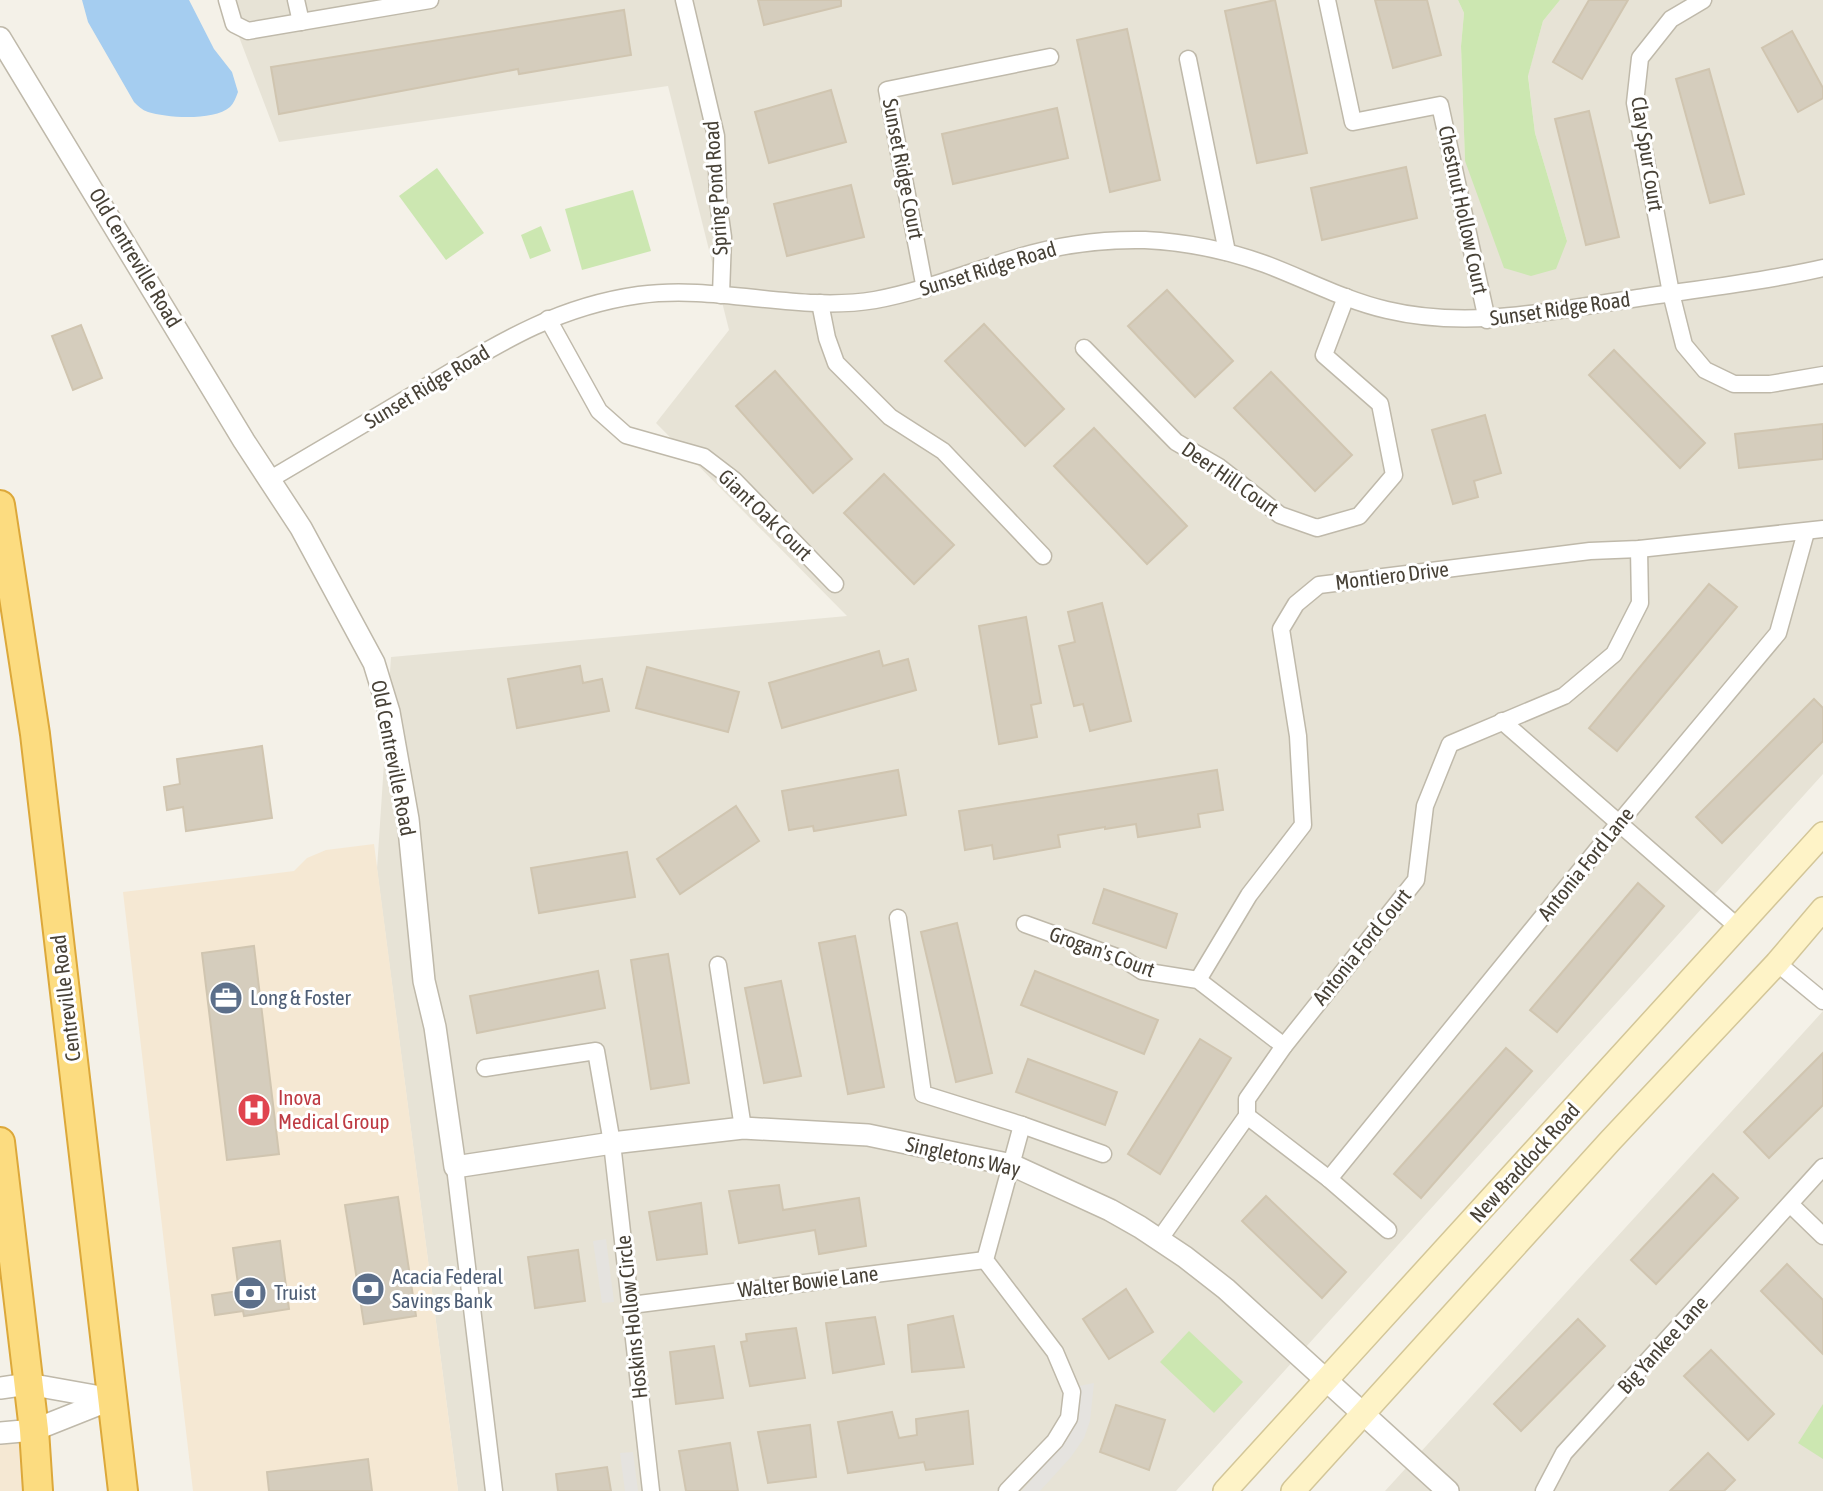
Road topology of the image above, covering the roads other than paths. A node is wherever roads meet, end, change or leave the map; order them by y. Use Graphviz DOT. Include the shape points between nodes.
graph roads {
  1 [pos="227,0"];
  2 [pos="296,0"];
  3 [pos="430,0"];
  4 [pos="684,0"];
  5 [pos="1327,0"];
  6 [pos="1703,0"];
  7 [pos="301,22"];
  8 [pos="0,38"];
  9 [pos="1051,57"];
  10 [pos="1188,59"];
  11 [pos="1227,252"];
  12 [pos="1823,268"];
  13 [pos="925,289"];
  14 [pos="1671,293"];
  15 [pos="721,295"];
  16 [pos="1346,297"];
  17 [pos="820,303"];
  18 [pos="548,318"];
  19 [pos="1487,320"];
  20 [pos="1084,348"];
  21 [pos="1823,375"];
  22 [pos="270,480"];
  23 [pos="0,505"];
  24 [pos="1823,529"];
  25 [pos="1806,532"];
  26 [pos="1639,549"];
  27 [pos="1043,556"];
  28 [pos="835,584"];
  29 [pos="1502,721"];
  30 [pos="1619,822"];
  31 [pos="1823,834"];
  32 [pos="1823,909"];
  33 [pos="898,918"];
  34 [pos="1025,924"];
  35 [pos="1739,928"];
  36 [pos="1777,963"];
  37 [pos="718,965"];
  38 [pos="1198,980"];
  39 [pos="1823,1001"];
  40 [pos="1284,1046"];
  41 [pos="485,1068"];
  42 [pos="1247,1116"];
  43 [pos="1022,1125"];
  44 [pos="743,1128"];
  45 [pos="0,1142"];
  46 [pos="612,1143"];
  47 [pos="1103,1154"];
  48 [pos="1012,1165"];
  49 [pos="455,1167"];
  50 [pos="1823,1167"];
  51 [pos="1329,1179"];
  52 [pos="1790,1204"];
  53 [pos="1388,1230"];
  54 [pos="1823,1236"];
  55 [pos="1158,1240"];
  56 [pos="985,1260"];
  57 [pos="631,1305"];
  58 [pos="1327,1380"];
  59 [pos="28,1384"];
  60 [pos="0,1388"];
  61 [pos="113,1399"];
  62 [pos="1362,1414"];
  63 [pos="34,1430"];
  64 [pos="0,1433"];
  65 [pos="38,1491"];
  66 [pos="122,1491"];
  67 [pos="494,1491"];
  68 [pos="651,1491"];
  69 [pos="1007,1491"];
  70 [pos="1225,1491"];
  71 [pos="1293,1491"];
  72 [pos="1448,1491"];
  73 [pos="1544,1491"];
  1 -- 7 [label="street" via="234,24 248,31"];
  2 -- 7 [label="street"];
  3 -- 7 [label="street"];
  4 -- 15 [label="street, Spring Pond Road" via="716,135 723,237"];
  5 -- 19 [label="street, Chestnut Hollow Court" via="1353,122 1440,105"];
  6 -- 14 [label="street, Clay Spur Court" via="1671,19 1640,58 1635,103"];
  8 -- 22 [label="street, Old Centreville Road"];
  9 -- 13 [label="street, Sunset Ridge Court" via="887,89"];
  10 -- 11 [label="street"];
  11 -- 13 [label="street, Sunset Ridge Road" via="1144,240 1097,241 1051,248"];
  11 -- 16 [label="street, Sunset Ridge Road"];
  12 -- 14 [label="street, Sunset Ridge Road"];
  13 -- 17 [label="street, Sunset Ridge Road" via="868,301"];
  14 -- 19 [label="street, Sunset Ridge Road"];
  14 -- 21 [label="street, Clay Spur Court" via="1684,345 1705,370 1734,384 1770,384"];
  15 -- 17 [label="street, Sunset Ridge Road"];
  15 -- 18 [label="street, Sunset Ridge Road" via="640,295"];
  16 -- 19 [label="street, Sunset Ridge Road" via="1428,317"];
  16 -- 20 [label="street, Deer Hill Court" via="1324,355 1380,404 1394,475 1359,516 1317,527 1280,515 1219,467 1176,442"];
  17 -- 27 [label="street" via="836,363 890,417 943,451"];
  18 -- 22 [label="street, Sunset Ridge Road"];
  18 -- 28 [label="street, Giant Oak Court" via="599,411 626,435 704,457 734,480"];
  22 -- 49 [label="street, Old Centreville Road" via="366,645 389,712 408,819 424,981"];
  23 -- 61 [label="highway, Centreville Road" via="37,748"];
  24 -- 25 [label="street, Montiero Drive"];
  25 -- 26 [label="street, Montiero Drive"];
  25 -- 30 [label="street, Antonia Ford Lane" via="1779,633"];
  26 -- 29 [label="street, Antonia Ford Court" via="1640,603 1614,654 1564,696"];
  26 -- 38 [label="street, Montiero Drive" via="1319,585 1296,604 1281,629 1298,736 1303,825 1249,895"];
  29 -- 30 [label="street"];
  29 -- 40 [label="street, Antonia Ford Court" via="1450,744 1425,806 1416,880"];
  30 -- 35 [label="street"];
  30 -- 51 [label="street, Antonia Ford Lane"];
  31 -- 35 [label="main road, New Braddock Road"];
  32 -- 36 [label="main road"];
  33 -- 43 [label="street" via="923,1094"];
  34 -- 38 [label="street, Grogan's Court" via="1125,960 1142,971"];
  35 -- 58 [label="main road, New Braddock Road"];
  36 -- 39 [label="street"];
  36 -- 62 [label="main road"];
  37 -- 44 [label="street"];
  38 -- 40 [label="street, Grogan's Court"];
  40 -- 42 [label="street, Antonia Ford Court" via="1247,1100"];
  41 -- 46 [label="street, Hoskins Hollow Circle" via="596,1051"];
  42 -- 51 [label="street"];
  42 -- 55 [label="street, Antonia Ford Court"];
  43 -- 47 [label="street"];
  43 -- 48 [label="street"];
  44 -- 46 [label="street, Singletons Way"];
  44 -- 48 [label="street, Singletons Way" via="868,1135"];
  45 -- 59 [label="highway"];
  46 -- 49 [label="street, Singletons Way"];
  46 -- 57 [label="street, Hoskins Hollow Circle"];
  48 -- 55 [label="street, Singletons Way" via="1110,1210"];
  48 -- 56 [label="street"];
  49 -- 67 [label="street, Old Centreville Road"];
  50 -- 52 [label="street, Big Yankee Lane"];
  51 -- 53 [label="street"];
  52 -- 54 [label="street"];
  52 -- 73 [label="street, Big Yankee Lane" via="1564,1453"];
  55 -- 58 [label="street, Singletons Way" via="1226,1289"];
  56 -- 57 [label="street, Walter Bowie Lane"];
  56 -- 69 [label="street" via="1055,1352 1072,1392 1069,1418 1055,1441"];
  57 -- 68 [label="street, Hoskins Hollow Circle"];
  58 -- 62 [label="street, Singletons Way"];
  58 -- 70 [label="main road, New Braddock Road"];
  59 -- 60 [label="street"];
  59 -- 61 [label="street"];
  59 -- 63 [label="highway"];
  61 -- 63 [label="street"];
  61 -- 66 [label="highway, Centreville Road"];
  62 -- 71 [label="main road"];
  62 -- 72 [label="street, Singletons Way"];
  63 -- 64 [label="street"];
  63 -- 65 [label="highway"];
}
